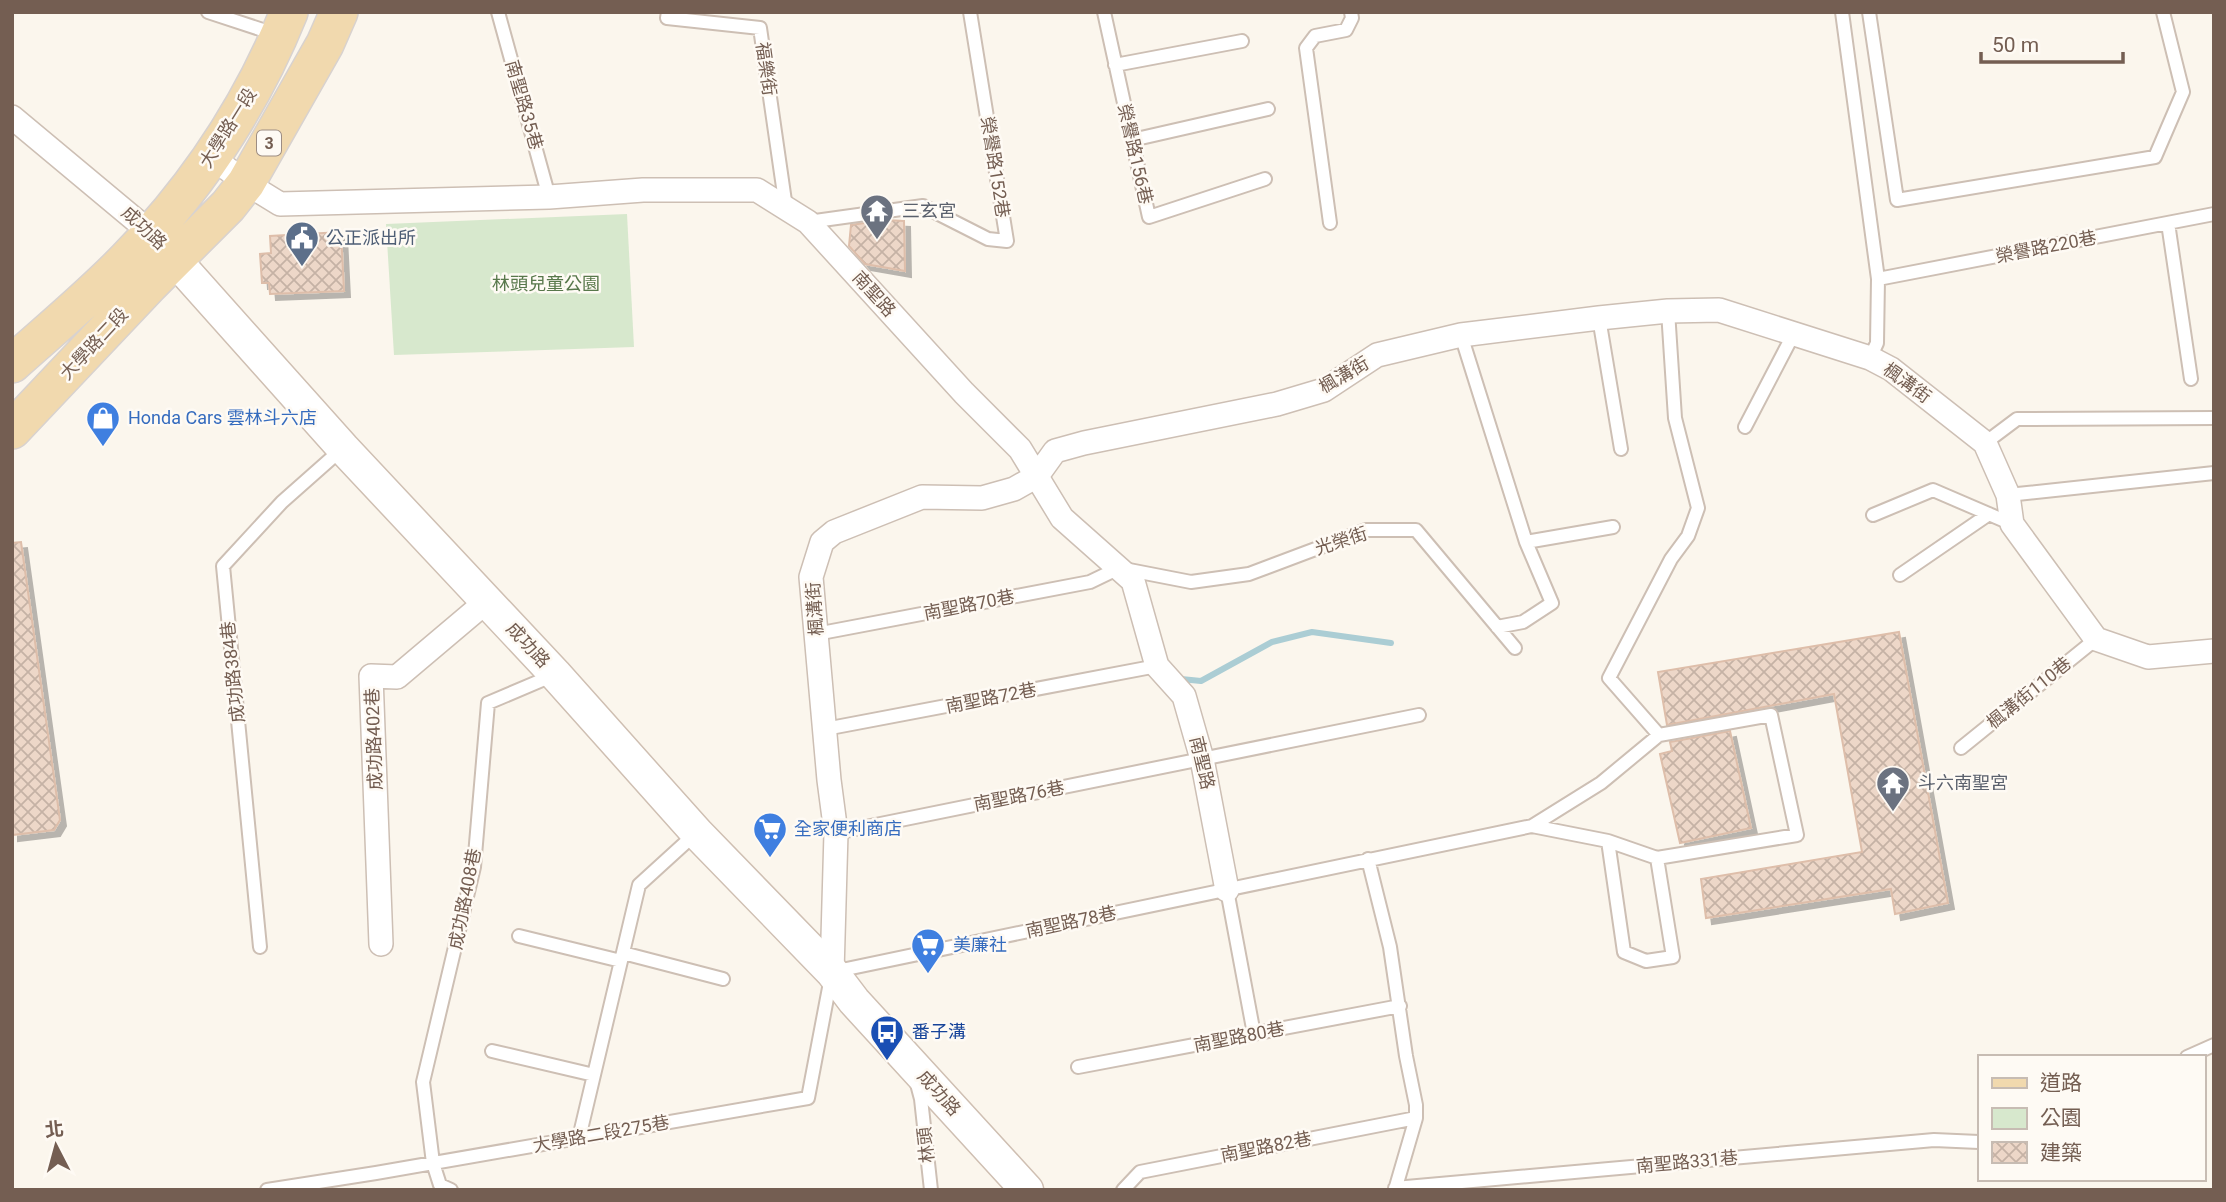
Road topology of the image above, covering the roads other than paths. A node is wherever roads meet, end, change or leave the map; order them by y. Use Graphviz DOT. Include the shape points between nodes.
graph roads {
  1 [pos="208,12"];
  2 [pos="339,12"];
  3 [pos="498,12"];
  4 [pos="668,12"];
  5 [pos="970,12"];
  6 [pos="1104,12"];
  7 [pos="1351,12"];
  8 [pos="1842,12"];
  9 [pos="1869,12"];
  10 [pos="2163,12"];
  11 [pos="285,24"];
  12 [pos="1242,41"];
  13 [pos="1115,65"];
  14 [pos="1268,109"];
  15 [pos="12,117"];
  16 [pos="1132,140"];
  17 [pos="213,158"];
  18 [pos="1265,179"];
  19 [pos="246,183"];
  20 [pos="549,197"];
  21 [pos="786,208"];
  22 [pos="2214,214"];
  23 [pos="808,222"];
  24 [pos="1330,223"];
  25 [pos="2168,223"];
  26 [pos="151,233"];
  27 [pos="177,259"];
  28 [pos="1878,279"];
  29 [pos="1668,311"];
  30 [pos="1599,318"];
  31 [pos="1461,335"];
  32 [pos="1793,335"];
  33 [pos="1870,358"];
  34 [pos="12,364"];
  35 [pos="2191,379"];
  36 [pos="2214,418"];
  37 [pos="1745,428"];
  38 [pos="12,430"];
  39 [pos="1985,443"];
  40 [pos="343,448"];
  41 [pos="1621,449"];
  42 [pos="2214,473"];
  43 [pos="1037,475"];
  44 [pos="2008,495"];
  45 [pos="1989,514"];
  46 [pos="1873,515"];
  47 [pos="2012,524"];
  48 [pos="1613,527"];
  49 [pos="1527,542"];
  50 [pos="1119,568"];
  51 [pos="1900,575"];
  52 [pos="487,601"];
  53 [pos="1497,627"];
  54 [pos="816,634"];
  55 [pos="2096,639"];
  56 [pos="1515,648"];
  57 [pos="2214,651"];
  58 [pos="1157,666"];
  59 [pos="555,674"];
  60 [pos="1419,715"];
  61 [pos="825,729"];
  62 [pos="1659,735"];
  63 [pos="1961,748"];
  64 [pos="1202,759"];
  65 [pos="1532,826"];
  66 [pos="697,833"];
  67 [pos="836,833"];
  68 [pos="1608,841"];
  69 [pos="1657,858"];
  70 [pos="1368,859"];
  71 [pos="1227,890"];
  72 [pos="519,936"];
  73 [pos="381,944"];
  74 [pos="260,947"];
  75 [pos="622,957"];
  76 [pos="832,972"];
  77 [pos="723,979"];
  78 [pos="1400,1006"];
  79 [pos="1254,1034"];
  80 [pos="2214,1045"];
  81 [pos="492,1051"];
  82 [pos="2192,1055"];
  83 [pos="910,1060"];
  84 [pos="1078,1067"];
  85 [pos="594,1075"];
  86 [pos="1416,1118"];
  87 [pos="579,1138"];
  88 [pos="1978,1142"];
  89 [pos="433,1163"];
  90 [pos="1395,1189"];
  91 [pos="267,1190"];
  92 [pos="451,1190"];
  93 [pos="931,1190"];
  94 [pos="1027,1190"];
  95 [pos="1123,1190"];
  1 -- 11 [label="lane"];
  2 -- 19 [label="main road, 3"];
  3 -- 20 [label="lane, 南聖路35巷"];
  4 -- 21 [label="lane, 福樂街" via="667,18 760,28"];
  5 -- 23 [label="lane, 榮譽路152巷" via="1007,241 988,239 923,206"];
  6 -- 13 [label="lane, 榮譽路156巷"];
  7 -- 24 [label="lane" via="1346,30 1315,36 1306,48"];
  8 -- 28 [label="lane"];
  9 -- 10 [label="lane" via="1897,201 2155,157 2183,92"];
  11 -- 17 [label="main road, 大學路一段 / 3"];
  12 -- 13 [label="lane"];
  13 -- 16 [label="lane, 榮譽路156巷"];
  14 -- 16 [label="lane"];
  15 -- 26 [label="street, 成功路"];
  16 -- 18 [label="lane, 榮譽路156巷" via="1149,217"];
  17 -- 19 [label="street, 南聖路"];
  17 -- 26 [label="main road, 大學路一段 / 3"];
  19 -- 20 [label="street, 南聖路" via="280,204"];
  19 -- 27 [label="main road, 3"];
  20 -- 21 [label="street, 南聖路" via="643,190 757,190"];
  21 -- 23 [label="street, 南聖路"];
  22 -- 25 [label="lane, 榮譽路220巷"];
  23 -- 43 [label="street, 南聖路" via="1020,449"];
  25 -- 28 [label="lane, 榮譽路220巷"];
  25 -- 35 [label="lane"];
  26 -- 27 [label="main road, 成功路"];
  26 -- 34 [label="main road, 大學路二段 / 3"];
  27 -- 38 [label="main road, 大學路二段 / 3"];
  27 -- 40 [label="main road, 成功路"];
  28 -- 33 [label="lane" via="1877,343"];
  29 -- 30 [label="street, 楓溝街"];
  29 -- 32 [label="street, 楓溝街" via="1719,310"];
  29 -- 62 [label="lane" via="1675,418 1698,508 1688,536 1671,559 1609,678"];
  30 -- 31 [label="street, 楓溝街"];
  30 -- 41 [label="lane"];
  31 -- 43 [label="street, 楓溝街" via="1377,355 1324,390 1289,400 1055,451"];
  31 -- 49 [label="lane"];
  32 -- 33 [label="street, 楓溝街"];
  32 -- 37 [label="lane"];
  33 -- 39 [label="street, 楓溝街" via="1891,369"];
  36 -- 39 [label="lane" via="2017,419"];
  39 -- 44 [label="street, 楓溝街"];
  40 -- 52 [label="main road, 成功路"];
  40 -- 74 [label="lane, 成功路384巷" via="282,502 223,566"];
  42 -- 44 [label="lane"];
  43 -- 50 [label="street, 南聖路" via="1062,518"];
  43 -- 54 [label="street, 楓溝街" via="1014,489 982,498 922,498 834,532 822,542 811,577"];
  44 -- 47 [label="street, 楓溝街"];
  45 -- 46 [label="lane" via="1933,490"];
  45 -- 47 [label="lane"];
  45 -- 51 [label="lane"];
  47 -- 55 [label="street, 楓溝街"];
  48 -- 49 [label="lane"];
  49 -- 53 [label="lane" via="1552,603 1523,622"];
  50 -- 53 [label="lane, 光榮街" via="1191,582 1249,574 1366,530 1416,530"];
  50 -- 54 [label="lane, 南聖路70巷" via="1090,582"];
  50 -- 58 [label="street, 南聖路" via="1133,581"];
  52 -- 59 [label="main road, 成功路"];
  52 -- 73 [label="street, 成功路402巷" via="397,677 371,676"];
  53 -- 56 [label="lane, 光榮街"];
  54 -- 61 [label="street, 楓溝街"];
  55 -- 57 [label="street" via="2148,657"];
  55 -- 63 [label="lane, 楓溝街110巷"];
  58 -- 61 [label="lane, 南聖路72巷"];
  58 -- 64 [label="street, 南聖路" via="1184,696"];
  59 -- 66 [label="main road, 成功路"];
  59 -- 89 [label="lane, 成功路408巷" via="488,703 474,867 423,1082"];
  60 -- 64 [label="lane, 南聖路76巷"];
  61 -- 67 [label="street, 楓溝街"];
  62 -- 65 [label="lane" via="1601,783"];
  62 -- 69 [label="lane" via="1771,715 1797,835"];
  64 -- 67 [label="lane, 南聖路76巷"];
  64 -- 71 [label="street, 南聖路"];
  65 -- 68 [label="lane"];
  65 -- 70 [label="lane, 南聖路78巷"];
  66 -- 75 [label="lane" via="639,885"];
  66 -- 76 [label="main road, 成功路"];
  67 -- 76 [label="street, 楓溝街"];
  68 -- 69 [label="lane"];
  68 -- 69 [label="lane" via="1624,952 1646,961 1673,957"];
  70 -- 71 [label="lane, 南聖路78巷"];
  70 -- 78 [label="lane" via="1391,947"];
  71 -- 76 [label="lane, 南聖路78巷"];
  71 -- 79 [label="lane"];
  72 -- 75 [label="lane"];
  75 -- 77 [label="lane"];
  75 -- 85 [label="lane"];
  76 -- 83 [label="main road, 成功路" via="853,1001"];
  76 -- 87 [label="lane, 大學路二段275巷" via="808,1098"];
  78 -- 79 [label="lane, 南聖路80巷"];
  78 -- 86 [label="lane"];
  79 -- 84 [label="lane, 南聖路80巷"];
  80 -- 82 [label="lane"];
  81 -- 85 [label="lane"];
  83 -- 93 [label="lane, 林頭" via="921,1099"];
  83 -- 94 [label="main road, 成功路"];
  85 -- 87 [label="lane"];
  86 -- 90 [label="lane"];
  86 -- 95 [label="lane, 南聖路82巷" via="1140,1172"];
  87 -- 89 [label="lane, 大學路二段275巷"];
  88 -- 90 [label="lane, 南聖路331巷" via="1934,1140"];
  89 -- 91 [label="lane, 大學路二段275巷"];
  89 -- 92 [label="lane" via="440,1185"];
}
